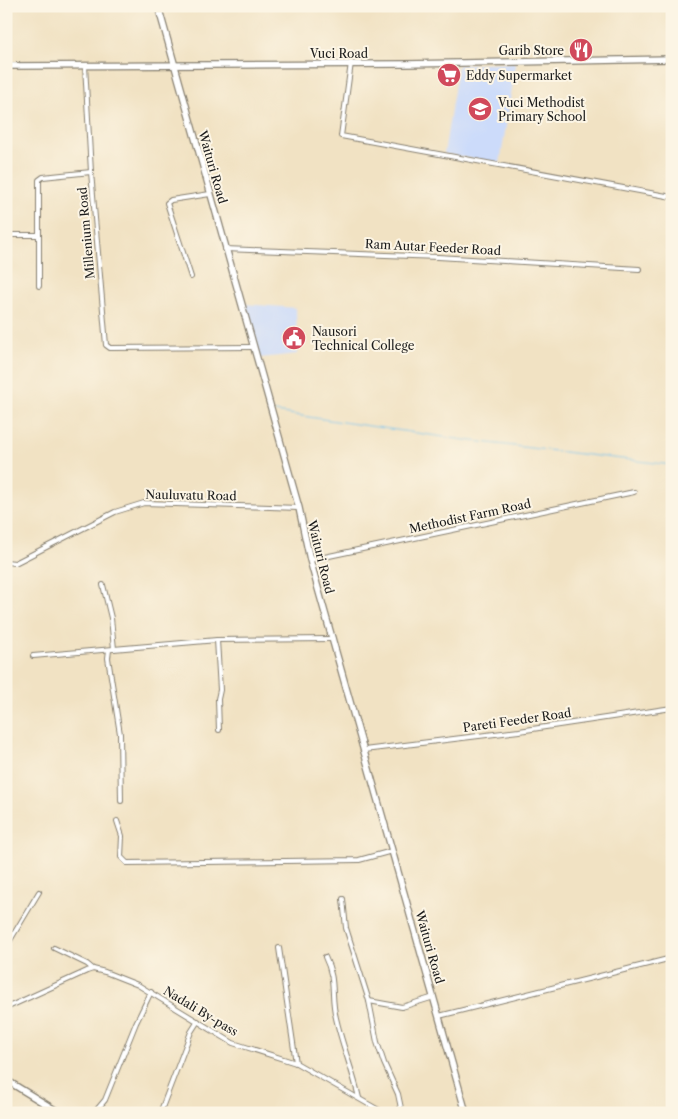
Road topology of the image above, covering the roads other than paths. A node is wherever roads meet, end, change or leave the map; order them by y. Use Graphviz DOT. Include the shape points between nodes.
graph roads {
  1 [pos="158,6"];
  2 [pos="672,59"];
  3 [pos="351,63"];
  4 [pos="174,64"];
  5 [pos="86,65"];
  6 [pos="6,66"];
  7 [pos="91,172"];
  8 [pos="210,194"];
  9 [pos="672,197"];
  10 [pos="6,235"];
  11 [pos="38,235"];
  12 [pos="225,249"];
  13 [pos="639,269"];
  14 [pos="191,277"];
  15 [pos="39,286"];
  16 [pos="253,347"];
  17 [pos="634,492"];
  18 [pos="298,508"];
  19 [pos="310,560"];
  20 [pos="6,562"];
  21 [pos="103,584"];
  22 [pos="333,639"];
  23 [pos="217,640"];
  24 [pos="114,649"];
  25 [pos="109,650"];
  26 [pos="34,656"];
  27 [pos="672,708"];
  28 [pos="219,730"];
  29 [pos="364,750"];
  30 [pos="122,801"];
  31 [pos="117,821"];
  32 [pos="392,851"];
  33 [pos="39,892"];
  34 [pos="342,899"];
  35 [pos="6,947"];
  36 [pos="54,948"];
  37 [pos="279,948"];
  38 [pos="325,957"];
  39 [pos="672,958"];
  40 [pos="93,969"];
  41 [pos="151,992"];
  42 [pos="434,997"];
  43 [pos="370,1001"];
  44 [pos="6,1008"];
  45 [pos="439,1016"];
  46 [pos="198,1021"];
  47 [pos="296,1063"];
  48 [pos="6,1080"];
  49 [pos="359,1098"];
  50 [pos="60,1113"];
  51 [pos="94,1113"];
  52 [pos="160,1113"];
  53 [pos="384,1113"];
  54 [pos="402,1113"];
  55 [pos="466,1113"];
  1 -- 4 [label="main road, Waituri Road"];
  2 -- 3 [label="main road, Vuci Road"];
  3 -- 4 [label="main road, Vuci Road"];
  3 -- 9 [label="street" via="341,136"];
  4 -- 5 [label="main road, Vuci Road"];
  4 -- 8 [label="main road, Waituri Road"];
  5 -- 6 [label="main road, Vuci Road"];
  5 -- 7 [label="street, Millenium Road"];
  7 -- 11 [label="street, Millenium Road" via="40,178"];
  7 -- 16 [label="street, Millenium Road" via="106,345 110,348"];
  8 -- 12 [label="main road, Waituri Road"];
  8 -- 14 [label="street" via="167,203"];
  10 -- 11 [label="street"];
  11 -- 15 [label="street"];
  12 -- 13 [label="street, Ram Autar Feeder Road"];
  12 -- 16 [label="main road, Waituri Road"];
  16 -- 18 [label="main road, Waituri Road"];
  17 -- 19 [label="street, Methodist Farm Road"];
  18 -- 19 [label="main road, Waituri Road"];
  18 -- 20 [label="street, Nauluvatu Road" via="144,503 115,512 15,563"];
  19 -- 22 [label="main road, Waituri Road"];
  21 -- 24 [label="street"];
  22 -- 23 [label="street"];
  22 -- 29 [label="main road, Waituri Road"];
  23 -- 24 [label="street"];
  23 -- 28 [label="street"];
  24 -- 25 [label="street"];
  25 -- 26 [label="street"];
  25 -- 30 [label="street" via="120,734"];
  27 -- 29 [label="street, Pareti Feeder Road"];
  29 -- 32 [label="main road, Waituri Road"];
  31 -- 32 [label="street" via="121,832 121,857 127,863 359,860"];
  32 -- 42 [label="main road, Waituri Road"];
  33 -- 35 [label="street"];
  34 -- 43 [label="street" via="346,928"];
  36 -- 40 [label="street, Nadali By-pass"];
  37 -- 47 [label="street"];
  38 -- 49 [label="street" via="334,981 335,1016"];
  39 -- 45 [label="street"];
  40 -- 41 [label="street, Nadali By-pass" via="125,979"];
  40 -- 44 [label="street"];
  41 -- 46 [label="street, Nadali By-pass"];
  41 -- 51 [label="street" via="105,1100"];
  42 -- 43 [label="street" via="402,1007"];
  42 -- 45 [label="main road, Waituri Road"];
  43 -- 54 [label="street" via="377,1042 398,1094"];
  45 -- 55 [label="main road, Waituri Road"];
  46 -- 47 [label="street, Nadali By-pass" via="233,1043"];
  46 -- 52 [label="street"];
  47 -- 49 [label="street, Nadali By-pass"];
  48 -- 50 [label="main road"];
  49 -- 53 [label="street, Nadali By-pass"];
}
